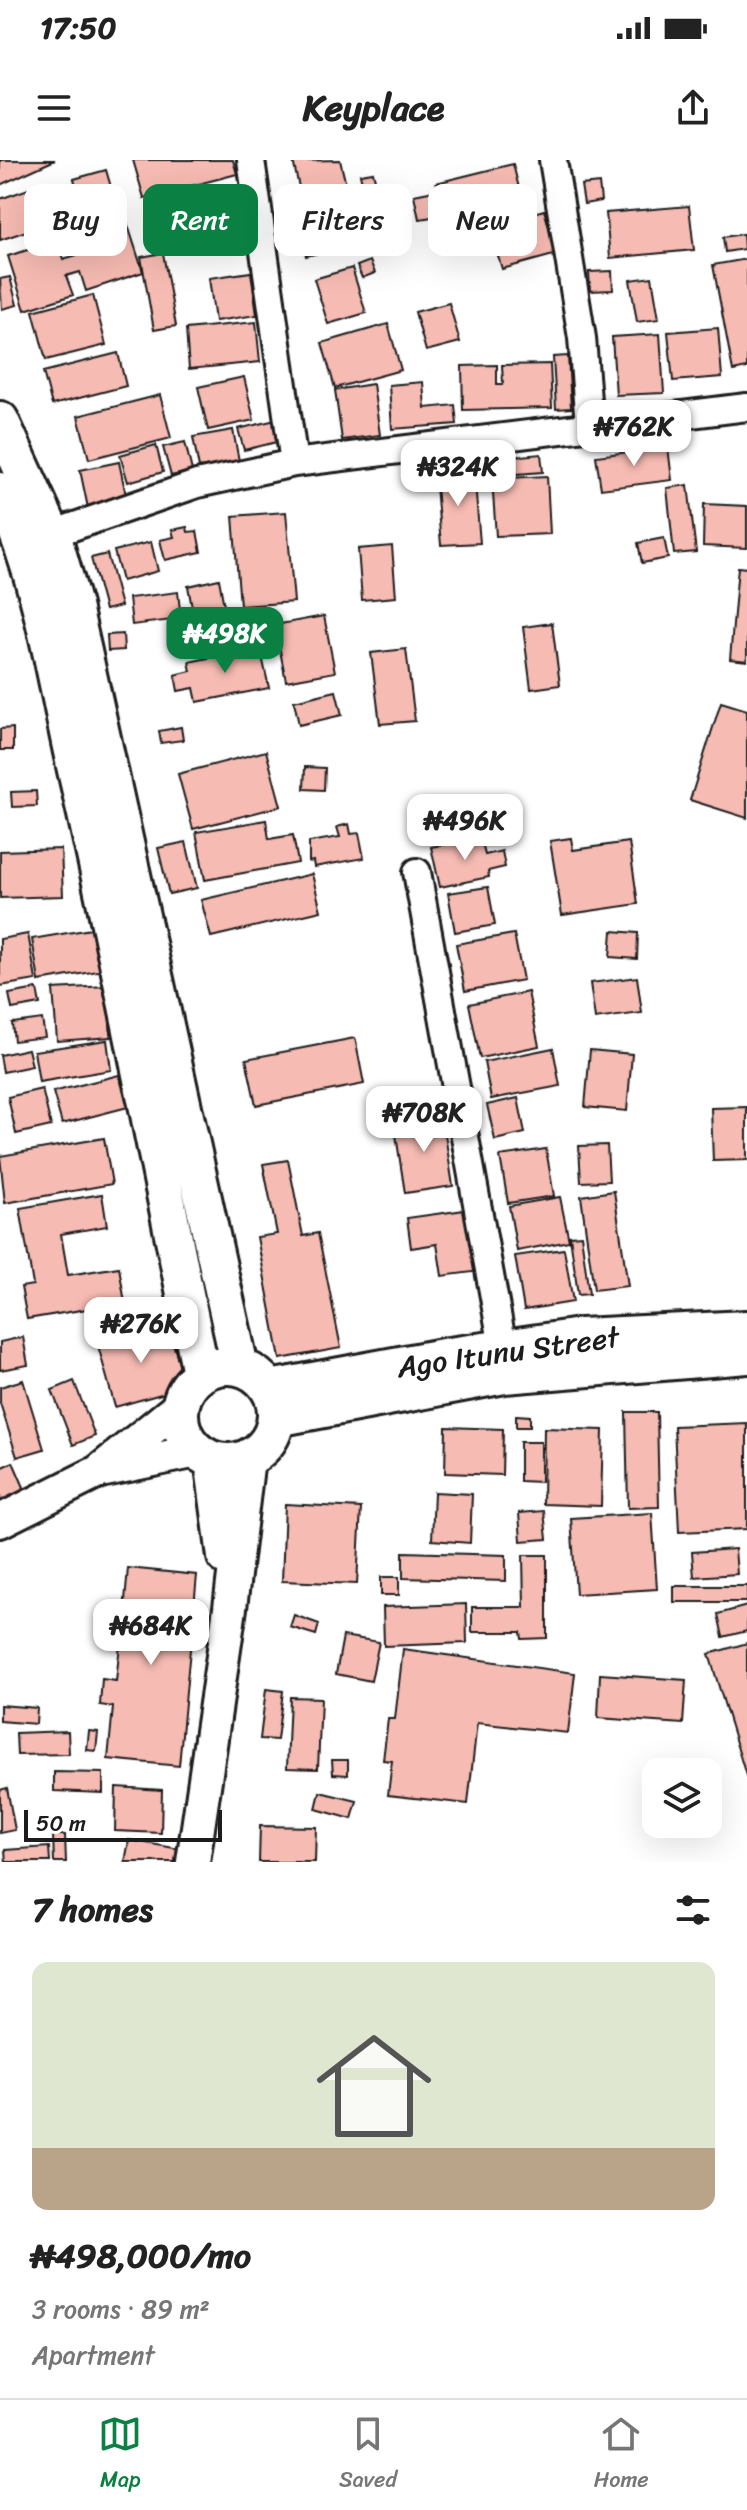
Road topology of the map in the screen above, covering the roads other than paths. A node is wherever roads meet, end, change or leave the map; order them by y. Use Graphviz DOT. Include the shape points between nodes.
graph roads {
  1 [pos="251,160"];
  2 [pos="553,160"];
  3 [pos="747,407"];
  4 [pos="0,420"];
  5 [pos="589,425"];
  6 [pos="294,463"];
  7 [pos="0,491"];
  8 [pos="52,534"];
  9 [pos="417,872"];
  10 [pos="747,1329"];
  11 [pos="503,1347"];
  12 [pos="747,1355"];
  13 [pos="240,1367"];
  14 [pos="201,1373"];
  15 [pos="273,1404"];
  16 [pos="181,1405"];
  17 [pos="204,1455"];
  18 [pos="248,1458"];
  19 [pos="98,1472"];
  20 [pos="0,1521"];
  21 [pos="230,1608"];
  22 [pos="193,1862"];
  1 -- 6 [label="street"];
  2 -- 5 [label="street" via="582,338"];
  3 -- 5 [label="street"];
  4 -- 8 [label="main road"];
  5 -- 6 [label="street"];
  6 -- 8 [label="street" via="197,484"];
  7 -- 14 [label="main road" via="18,528 36,592"];
  8 -- 13 [label="main road" via="114,785"];
  9 -- 11 [label="street"];
  10 -- 11 [label="main road, Ago Itunu Street" via="580,1337"];
  11 -- 15 [label="main road, Ago Itunu Street"];
  12 -- 15 [label="main road, Ago Itunu Street" via="504,1375"];
  13 -- 14 [label="main road" via="220,1366"];
  13 -- 15 [label="main road" via="252,1372"];
  14 -- 16 [label="main road"];
  15 -- 18 [label="main road" via="268,1442"];
  16 -- 17 [label="main road" via="186,1437"];
  16 -- 19 [label="street"];
  17 -- 18 [label="main road" via="230,1462"];
  17 -- 19 [label="street"];
  17 -- 21 [label="street"];
  18 -- 21 [label="street"];
  19 -- 20 [label="street"];
  21 -- 22 [label="street"];
}
